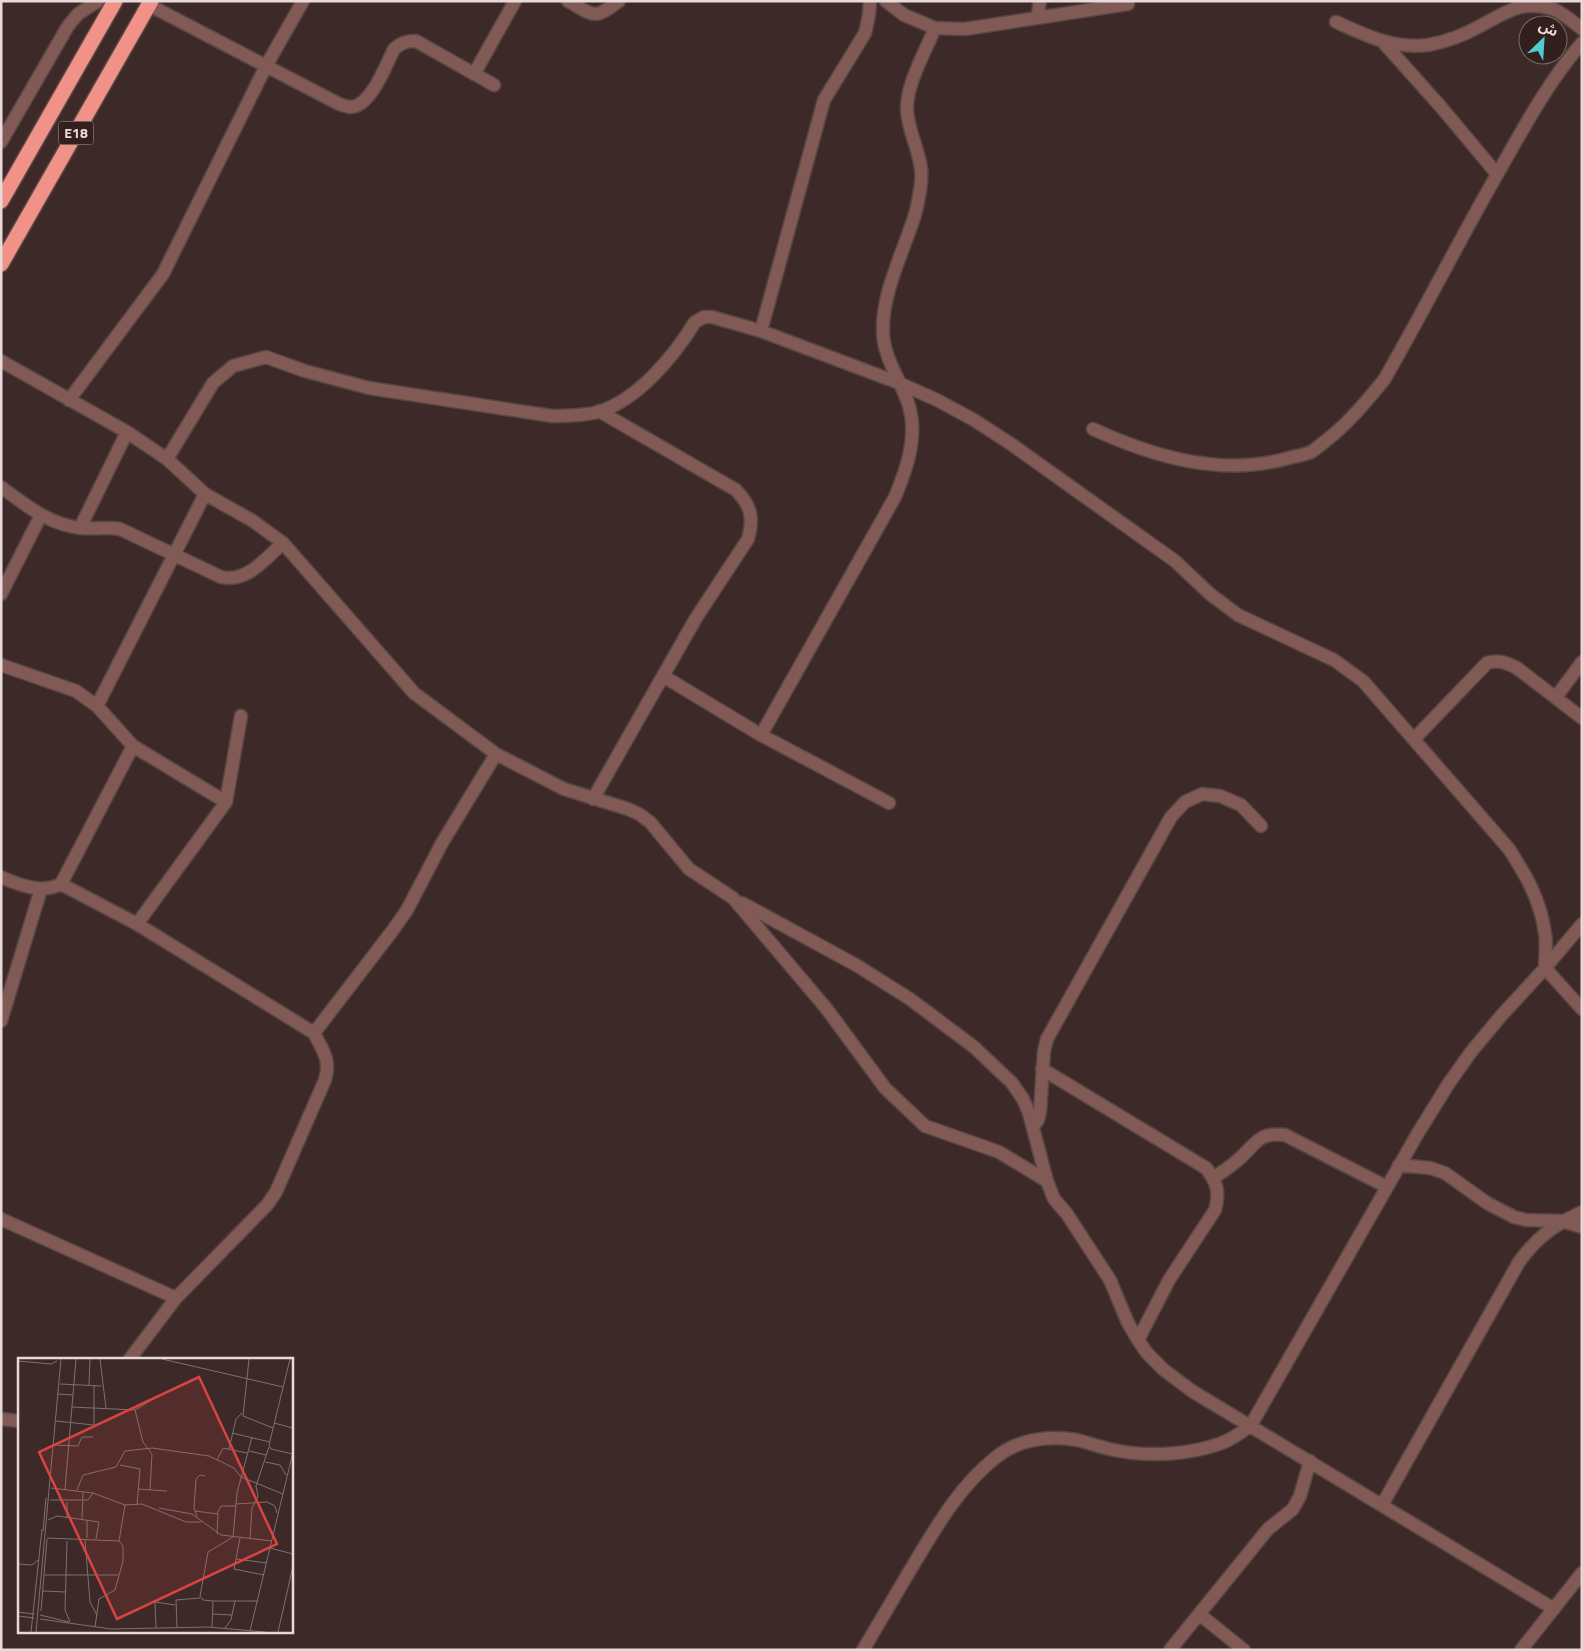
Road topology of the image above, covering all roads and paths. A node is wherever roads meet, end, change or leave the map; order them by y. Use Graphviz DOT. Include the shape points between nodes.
graph roads {
  1 [pos="98,1"];
  2 [pos="115,1"];
  3 [pos="303,1"];
  4 [pos="516,1"];
  5 [pos="568,1"];
  6 [pos="619,1"];
  7 [pos="870,1"];
  8 [pos="886,1"];
  9 [pos="1040,1"];
  10 [pos="150,3"];
  11 [pos="1128,4"];
  12 [pos="1036,18"];
  13 [pos="1336,22"];
  14 [pos="935,28"];
  15 [pos="1582,29"];
  16 [pos="1383,42"];
  17 [pos="1580,50"];
  18 [pos="266,66"];
  19 [pos="474,74"];
  20 [pos="494,85"];
  21 [pos="1,142"];
  22 [pos="1497,174"];
  23 [pos="1,200"];
  24 [pos="1,264"];
  25 [pos="761,332"];
  26 [pos="1,361"];
  27 [pos="899,383"];
  28 [pos="70,400"];
  29 [pos="599,411"];
  30 [pos="1093,429"];
  31 [pos="127,432"];
  32 [pos="167,459"];
  33 [pos="1,487"];
  34 [pos="205,494"];
  35 [pos="41,515"];
  36 [pos="80,528"];
  37 [pos="283,543"];
  38 [pos="174,554"];
  39 [pos="1,594"];
  40 [pos="1582,662"];
  41 [pos="1,665"];
  42 [pos="663,676"];
  43 [pos="1556,697"];
  44 [pos="97,706"];
  45 [pos="241,716"];
  46 [pos="1582,718"];
  47 [pos="761,735"];
  48 [pos="1414,739"];
  49 [pos="133,746"];
  50 [pos="496,754"];
  51 [pos="593,799"];
  52 [pos="226,802"];
  53 [pos="889,803"];
  54 [pos="1261,826"];
  55 [pos="1,877"];
  56 [pos="61,884"];
  57 [pos="41,889"];
  58 [pos="733,898"];
  59 [pos="137,924"];
  60 [pos="1582,924"];
  61 [pos="1545,968"];
  62 [pos="1582,1009"];
  63 [pos="1,1021"];
  64 [pos="314,1033"];
  65 [pos="1042,1069"];
  66 [pos="1033,1126"];
  67 [pos="1400,1166"];
  68 [pos="1214,1177"];
  69 [pos="1047,1181"];
  70 [pos="1387,1187"];
  71 [pos="1582,1212"];
  72 [pos="1,1218"];
  73 [pos="1562,1221"];
  74 [pos="1582,1227"];
  75 [pos="176,1298"];
  76 [pos="1138,1340"];
  77 [pos="131,1358"];
  78 [pos="1,1420"];
  79 [pos="18,1421"];
  80 [pos="1251,1426"];
  81 [pos="1310,1461"];
  82 [pos="1382,1505"];
  83 [pos="1582,1574"];
  84 [pos="1554,1609"];
  85 [pos="1199,1614"];
  86 [pos="863,1650"];
  87 [pos="1170,1650"];
  88 [pos="1244,1650"];
  89 [pos="1521,1650"];
  1 -- 21 [label="street" via="78,14 68,26"];
  2 -- 23 [label="highway, E18"];
  3 -- 18 [label="street"];
  4 -- 19 [label="street"];
  5 -- 6 [label="street" via="597,15"];
  7 -- 25 [label="street" via="865,33 824,100"];
  8 -- 14 [label="street" via="904,15"];
  9 -- 12 [label="street"];
  10 -- 18 [label="street"];
  10 -- 24 [label="highway, E18"];
  11 -- 12 [label="street"];
  12 -- 14 [label="street" via="965,29"];
  13 -- 16 [label="street"];
  14 -- 27 [label="street" via="910,87 908,121 921,170 917,209 883,319 888,359"];
  15 -- 16 [label="street" via="1556,10 1525,5 1509,8 1480,26 1446,40 1399,46"];
  16 -- 22 [label="street"];
  17 -- 22 [label="street" via="1538,104"];
  18 -- 19 [label="street" via="339,104 351,107 369,98 394,49 408,41 416,41"];
  18 -- 28 [label="street" via="163,274"];
  19 -- 20 [label="street"];
  22 -- 30 [label="street" via="1384,380 1338,432 1311,452 1272,463 1238,466 1185,462 1130,446"];
  25 -- 27 [label="street"];
  25 -- 29 [label="street" via="704,317 695,322 657,374 625,398"];
  26 -- 28 [label="street"];
  27 -- 47 [label="street" via="909,406 912,428 911,451 895,497"];
  27 -- 48 [label="street" via="974,420 1011,444 1175,561 1238,615 1334,660 1363,681"];
  28 -- 31 [label="street"];
  29 -- 32 [label="street" via="552,416 369,388 266,357 233,366 213,382"];
  29 -- 42 [label="street" via="736,490 750,512 752,526 748,539 696,618"];
  31 -- 32 [label="street"];
  31 -- 36 [label="street"];
  32 -- 34 [label="street"];
  33 -- 35 [label="street"];
  34 -- 37 [label="street" via="253,521"];
  34 -- 38 [label="street"];
  35 -- 36 [label="street"];
  35 -- 39 [label="street"];
  36 -- 38 [label="street" via="120,529"];
  37 -- 38 [label="street" via="247,574 234,579 221,577"];
  37 -- 50 [label="street" via="414,693"];
  38 -- 44 [label="street"];
  40 -- 43 [label="street"];
  41 -- 44 [label="street" via="76,691"];
  42 -- 47 [label="street"];
  42 -- 51 [label="street"];
  43 -- 46 [label="street"];
  43 -- 48 [label="street" via="1517,668 1494,660"];
  44 -- 49 [label="street"];
  45 -- 52 [label="street"];
  47 -- 53 [label="street"];
  48 -- 61 [label="street" via="1509,849 1525,874 1536,895 1546,934"];
  49 -- 52 [label="street"];
  49 -- 56 [label="street"];
  50 -- 51 [label="street" via="564,789"];
  50 -- 64 [label="street" via="442,842 407,910"];
  51 -- 58 [label="street" via="639,814 650,822 689,869"];
  52 -- 59 [label="street"];
  54 -- 65 [label="street" via="1241,805 1220,796 1202,794 1185,802 1171,818 1052,1030 1044,1051"];
  55 -- 57 [label="street"];
  56 -- 57 [label="street"];
  56 -- 59 [label="street"];
  57 -- 63 [label="street"];
  58 -- 66 [label="street" via="856,965 951,1028 1012,1083 1023,1099"];
  58 -- 69 [label="street" via="826,1008 884,1088 925,1126 999,1152"];
  59 -- 64 [label="street"];
  60 -- 61 [label="street"];
  61 -- 62 [label="street"];
  61 -- 67 [label="street" via="1501,1016 1448,1083"];
  64 -- 75 [label="street" via="328,1061 328,1069 276,1192"];
  65 -- 66 [label="street" via="1038,1120"];
  65 -- 68 [label="street" via="1197,1162"];
  66 -- 69 [label="street"];
  67 -- 70 [label="street"];
  67 -- 73 [label="street" via="1445,1172 1487,1203 1514,1217"];
  68 -- 70 [label="street" via="1272,1133 1285,1135"];
  68 -- 76 [label="street" via="1218,1188 1215,1210 1170,1280"];
  69 -- 76 [label="street" via="1054,1199 1110,1280"];
  70 -- 80 [label="street"];
  71 -- 73 [label="street"];
  72 -- 75 [label="street"];
  73 -- 74 [label="street"];
  73 -- 82 [label="street" via="1538,1239 1519,1262"];
  75 -- 77 [label="street"];
  76 -- 80 [label="street" via="1164,1370 1192,1391"];
  78 -- 79 [label="street"];
  80 -- 81 [label="street"];
  80 -- 86 [label="street" via="1218,1444 1170,1453 1114,1450 1062,1438 1044,1438 1011,1448 983,1468 956,1496"];
  81 -- 82 [label="street"];
  81 -- 85 [label="street" via="1293,1509 1268,1528"];
  82 -- 84 [label="street"];
  83 -- 84 [label="street"];
  84 -- 89 [label="street"];
  85 -- 87 [label="street"];
  85 -- 88 [label="street"];
}
